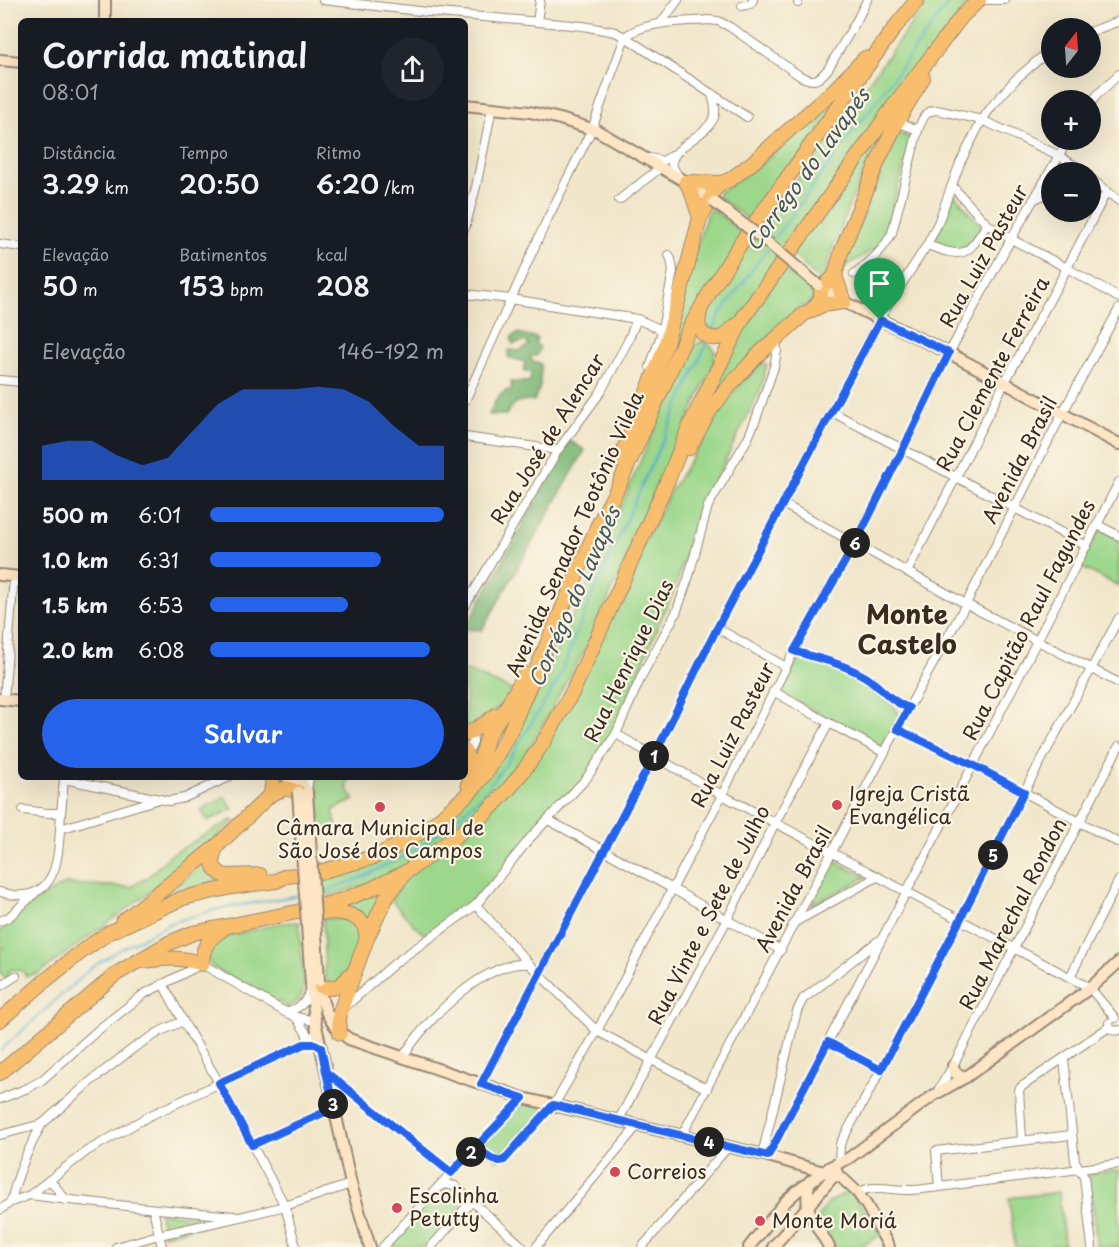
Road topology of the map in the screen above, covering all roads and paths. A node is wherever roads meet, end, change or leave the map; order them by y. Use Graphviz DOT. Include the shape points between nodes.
graph roads {
  1 [pos="105,0"];
  2 [pos="323,0"];
  3 [pos="540,0"];
  4 [pos="678,0"];
  5 [pos="753,0"];
  6 [pos="867,0"];
  7 [pos="916,0"];
  8 [pos="979,0"];
  9 [pos="987,0"];
  10 [pos="1005,0"];
  11 [pos="742,6"];
  12 [pos="105,18"];
  13 [pos="957,21"];
  14 [pos="1119,21"];
  15 [pos="537,22"];
  16 [pos="660,24"];
  17 [pos="896,26"];
  18 [pos="1101,28"];
  19 [pos="625,37"];
  20 [pos="1041,58"];
  21 [pos="0,60"];
  22 [pos="18,62"];
  23 [pos="1119,74"];
  24 [pos="1101,91"];
  25 [pos="712,94"];
  26 [pos="727,104"];
  27 [pos="468,105"];
  28 [pos="492,108"];
  29 [pos="715,114"];
  30 [pos="747,117"];
  31 [pos="982,120"];
  32 [pos="897,122"];
  33 [pos="592,129"];
  34 [pos="918,130"];
  35 [pos="1061,150"];
  36 [pos="675,154"];
  37 [pos="640,155"];
  38 [pos="1058,155"];
  39 [pos="1069,162"];
  40 [pos="660,168"];
  41 [pos="683,180"];
  42 [pos="722,183"];
  43 [pos="952,186"];
  44 [pos="1101,186"];
  45 [pos="1107,191"];
  46 [pos="1041,196"];
  47 [pos="619,200"];
  48 [pos="712,201"];
  49 [pos="1032,201"];
  50 [pos="1119,201"];
  51 [pos="468,217"];
  52 [pos="700,218"];
  53 [pos="987,224"];
  54 [pos="1011,239"];
  55 [pos="0,244"];
  56 [pos="927,245"];
  57 [pos="18,247"];
  58 [pos="669,255"];
  59 [pos="1067,268"];
  60 [pos="854,274"];
  61 [pos="835,275"];
  62 [pos="820,286"];
  63 [pos="468,294"];
  64 [pos="1119,298"];
  65 [pos="512,299"];
  66 [pos="844,302"];
  67 [pos="700,309"];
  68 [pos="813,309"];
  69 [pos="1119,309"];
  70 [pos="743,318"];
  71 [pos="637,319"];
  72 [pos="880,320"];
  73 [pos="662,330"];
  74 [pos="776,339"];
  75 [pos="760,353"];
  76 [pos="949,353"];
  77 [pos="776,360"];
  78 [pos="0,380"];
  79 [pos="18,382"];
  80 [pos="1005,382"];
  81 [pos="468,394"];
  82 [pos="645,400"];
  83 [pos="832,412"];
  84 [pos="1062,414"];
  85 [pos="468,437"];
  86 [pos="1119,444"];
  87 [pos="903,449"];
  88 [pos="558,450"];
  89 [pos="957,478"];
  90 [pos="668,482"];
  91 [pos="1119,482"];
  92 [pos="783,504"];
  93 [pos="1014,508"];
  94 [pos="598,525"];
  95 [pos="1098,525"];
  96 [pos="1119,536"];
  97 [pos="855,544"];
  98 [pos="1087,546"];
  99 [pos="907,572"];
  100 [pos="0,575"];
  101 [pos="18,577"];
  102 [pos="468,601"];
  103 [pos="966,604"];
  104 [pos="558,618"];
  105 [pos="1119,618"];
  106 [pos="717,628"];
  107 [pos="1036,640"];
  108 [pos="794,651"];
  109 [pos="786,667"];
  110 [pos="1090,669"];
  111 [pos="1119,684"];
  112 [pos="773,691"];
  113 [pos="2,699"];
  114 [pos="18,701"];
  115 [pos="509,703"];
  116 [pos="909,708"];
  117 [pos="829,723"];
  118 [pos="897,729"];
  119 [pos="468,733"];
  120 [pos="616,734"];
  121 [pos="468,735"];
  122 [pos="1119,746"];
  123 [pos="468,749"];
  124 [pos="885,753"];
  125 [pos="654,756"];
  126 [pos="468,758"];
  127 [pos="973,765"];
  128 [pos="471,778"];
  129 [pos="64,780"];
  130 [pos="73,780"];
  131 [pos="223,780"];
  132 [pos="273,780"];
  133 [pos="290,780"];
  134 [pos="300,780"];
  135 [pos="308,780"];
  136 [pos="302,792"];
  137 [pos="1024,792"];
  138 [pos="271,794"];
  139 [pos="722,795"];
  140 [pos="159,799"];
  141 [pos="453,808"];
  142 [pos="23,810"];
  143 [pos="61,813"];
  144 [pos="548,820"];
  145 [pos="1079,822"];
  146 [pos="775,823"];
  147 [pos="60,829"];
  148 [pos="1119,843"];
  149 [pos="217,846"];
  150 [pos="605,850"];
  151 [pos="832,854"];
  152 [pos="406,872"];
  153 [pos="286,876"];
  154 [pos="877,877"];
  155 [pos="1119,880"];
  156 [pos="672,889"];
  157 [pos="37,890"];
  158 [pos="0,892"];
  159 [pos="906,892"];
  160 [pos="476,904"];
  161 [pos="297,912"];
  162 [pos="727,920"];
  163 [pos="960,920"];
  164 [pos="0,921"];
  165 [pos="795,922"];
  166 [pos="227,926"];
  167 [pos="108,933"];
  168 [pos="367,938"];
  169 [pos="882,938"];
  170 [pos="1014,949"];
  171 [pos="781,950"];
  172 [pos="1119,962"];
  173 [pos="134,963"];
  174 [pos="202,964"];
  175 [pos="529,964"];
  176 [pos="356,966"];
  177 [pos="538,974"];
  178 [pos="16,976"];
  179 [pos="1070,977"];
  180 [pos="163,984"];
  181 [pos="317,984"];
  182 [pos="0,986"];
  183 [pos="1090,988"];
  184 [pos="285,1012"];
  185 [pos="340,1012"];
  186 [pos="296,1017"];
  187 [pos="1117,1018"];
  188 [pos="0,1020"];
  189 [pos="183,1021"];
  190 [pos="316,1026"];
  191 [pos="1109,1027"];
  192 [pos="1119,1030"];
  193 [pos="597,1031"];
  194 [pos="340,1033"];
  195 [pos="828,1042"];
  196 [pos="304,1044"];
  197 [pos="321,1047"];
  198 [pos="403,1058"];
  199 [pos="1064,1059"];
  200 [pos="652,1060"];
  201 [pos="953,1066"];
  202 [pos="881,1070"];
  203 [pos="326,1072"];
  204 [pos="0,1073"];
  205 [pos="966,1077"];
  206 [pos="219,1083"];
  207 [pos="481,1084"];
  208 [pos="707,1089"];
  209 [pos="934,1095"];
  210 [pos="523,1098"];
  211 [pos="0,1099"];
  212 [pos="553,1105"];
  213 [pos="334,1108"];
  214 [pos="772,1116"];
  215 [pos="618,1121"];
  216 [pos="786,1121"];
  217 [pos="42,1125"];
  218 [pos="639,1125"];
  219 [pos="682,1135"];
  220 [pos="1071,1135"];
  221 [pos="0,1136"];
  222 [pos="485,1137"];
  223 [pos="1022,1140"];
  224 [pos="252,1145"];
  225 [pos="728,1147"];
  226 [pos="487,1153"];
  227 [pos="765,1155"];
  228 [pos="468,1156"];
  229 [pos="844,1160"];
  230 [pos="1119,1164"];
  231 [pos="1079,1169"];
  232 [pos="823,1171"];
  233 [pos="451,1173"];
  234 [pos="834,1175"];
  235 [pos="50,1180"];
  236 [pos="810,1181"];
  237 [pos="351,1184"];
  238 [pos="439,1186"];
  239 [pos="939,1187"];
  240 [pos="858,1193"];
  241 [pos="30,1195"];
  242 [pos="66,1200"];
  243 [pos="11,1202"];
  244 [pos="471,1202"];
  245 [pos="285,1206"];
  246 [pos="807,1207"];
  247 [pos="153,1209"];
  248 [pos="0,1210"];
  249 [pos="244,1216"];
  250 [pos="815,1222"];
  251 [pos="786,1231"];
  252 [pos="159,1234"];
  253 [pos="116,1247"];
  254 [pos="162,1247"];
  255 [pos="296,1247"];
  256 [pos="370,1247"];
  257 [pos="383,1247"];
  258 [pos="430,1247"];
  259 [pos="523,1247"];
  260 [pos="536,1247"];
  261 [pos="642,1247"];
  262 [pos="749,1247"];
  263 [pos="773,1247"];
  264 [pos="829,1247"];
  265 [pos="889,1247"];
  266 [pos="1092,1247"];
  1 -- 12 [label="main road"];
  2 -- 15 [label="street"];
  3 -- 15 [label="street"];
  4 -- 16 [label="street"];
  5 -- 11 [label="street"];
  6 -- 16 [label="street" via="844,43 818,79 800,76 718,21"];
  7 -- 17 [label="highway, Avenida Senador Teotônio Vilela"];
  8 -- 13 [label="highway"];
  9 -- 10 [label="street"];
  13 -- 32 [label="highway"];
  13 -- 70 [label="highway"];
  14 -- 18 [label="street"];
  15 -- 19 [label="street" via="604,30"];
  16 -- 19 [label="street" via="631,31"];
  17 -- 42 [label="highway" via="834,90 753,162"];
  17 -- 67 [label="highway, Avenida Senador Teotônio Vilela" via="742,242"];
  19 -- 25 [label="street"];
  19 -- 33 [label="street"];
  20 -- 31 [label="street"];
  21 -- 22 [label="main road"];
  23 -- 24 [label="street"];
  25 -- 26 [label="street"];
  25 -- 29 [label="street"];
  26 -- 29 [label="street"];
  26 -- 30 [label="street"];
  27 -- 28 [label="main road"];
  28 -- 33 [label="main road" via="530,112"];
  28 -- 51 [label="street"];
  29 -- 36 [label="street" via="705,129"];
  31 -- 34 [label="street" via="930,111"];
  31 -- 38 [label="street"];
  31 -- 43 [label="street"];
  32 -- 34 [label="street"];
  32 -- 61 [label="highway" via="859,207"];
  33 -- 37 [label="main road"];
  33 -- 65 [label="street"];
  34 -- 60 [label="street" via="892,232 878,255"];
  35 -- 38 [label="street, Rua Luiz Pasteur"];
  36 -- 37 [label="street" via="663,160"];
  36 -- 41 [label="street" via="672,165"];
  37 -- 40 [label="main road"];
  38 -- 39 [label="street"];
  38 -- 49 [label="street, Rua Luiz Pasteur"];
  40 -- 41 [label="main road"];
  40 -- 47 [label="street"];
  41 -- 42 [label="highway"];
  41 -- 48 [label="main road"];
  41 -- 52 [label="highway"];
  42 -- 48 [label="highway" via="713,191"];
  43 -- 53 [label="street"];
  43 -- 56 [label="street"];
  44 -- 45 [label="street"];
  45 -- 50 [label="street"];
  45 -- 59 [label="street, Rua Clemente Ferreira"];
  46 -- 49 [label="street"];
  48 -- 52 [label="highway"];
  48 -- 62 [label="main road, bridge"];
  49 -- 54 [label="street, Rua Luiz Pasteur"];
  52 -- 82 [label="highway" via="670,330"];
  53 -- 54 [label="street"];
  53 -- 56 [label="street" via="967,251 952,254"];
  54 -- 59 [label="street"];
  54 -- 76 [label="street, Rua Luiz Pasteur"];
  55 -- 57 [label="street"];
  56 -- 72 [label="street"];
  58 -- 73 [label="street" via="673,271"];
  59 -- 64 [label="street"];
  59 -- 80 [label="street, Rua Clemente Ferreira"];
  61 -- 62 [label="highway"];
  61 -- 66 [label="highway"];
  62 -- 66 [label="main road"];
  62 -- 68 [label="highway" via="820,298"];
  63 -- 65 [label="street"];
  65 -- 71 [label="street"];
  65 -- 81 [label="street"];
  66 -- 68 [label="highway"];
  66 -- 72 [label="main road"];
  67 -- 70 [label="highway" via="700,332 709,338 725,336"];
  67 -- 94 [label="highway, Avenida Senador Teotônio Vilela"];
  68 -- 74 [label="highway"];
  69 -- 84 [label="street, Avenida Brasil"];
  70 -- 90 [label="highway" via="691,423"];
  71 -- 73 [label="street"];
  71 -- 88 [label="street, Rua José de Alencar" via="600,393"];
  72 -- 76 [label="main road"];
  72 -- 83 [label="street"];
  73 -- 82 [label="street" via="646,381"];
  74 -- 75 [label="highway"];
  74 -- 77 [label="street, Rua Henrique Dias"];
  75 -- 77 [label="street"];
  75 -- 90 [label="highway" via="710,410"];
  76 -- 80 [label="main road"];
  76 -- 87 [label="street, Rua Luiz Pasteur"];
  77 -- 120 [label="street, Rua Henrique Dias" via="748,438 708,506 676,613"];
  78 -- 79 [label="street"];
  80 -- 84 [label="main road"];
  80 -- 89 [label="street, Rua Clemente Ferreira"];
  82 -- 94 [label="highway"];
  83 -- 87 [label="street"];
  83 -- 92 [label="street"];
  84 -- 86 [label="main road"];
  84 -- 93 [label="street, Avenida Brasil"];
  85 -- 88 [label="street"];
  87 -- 89 [label="street"];
  87 -- 97 [label="street, Rua Luiz Pasteur"];
  88 -- 102 [label="street, Rua José de Alencar"];
  89 -- 93 [label="street"];
  89 -- 99 [label="street, Rua Clemente Ferreira"];
  90 -- 152 [label="highway" via="573,691 527,766 486,813"];
  91 -- 95 [label="street, Rua Capitão Raul Fagundes"];
  92 -- 97 [label="street"];
  92 -- 106 [label="street"];
  93 -- 98 [label="street"];
  93 -- 103 [label="street, Avenida Brasil"];
  94 -- 104 [label="highway, Avenida Senador Teotônio Vilela"];
  95 -- 96 [label="street"];
  95 -- 98 [label="street, Rua Capitão Raul Fagundes"];
  97 -- 99 [label="street"];
  97 -- 108 [label="street, Rua Luiz Pasteur"];
  98 -- 107 [label="street, Rua Capitão Raul Fagundes"];
  99 -- 103 [label="street"];
  100 -- 101 [label="main road"];
  101 -- 113 [label="street"];
  103 -- 107 [label="street"];
  103 -- 116 [label="street, Avenida Brasil"];
  104 -- 115 [label="highway"];
  104 -- 141 [label="highway, Avenida Senador Teotônio Vilela" via="510,731 489,769"];
  105 -- 110 [label="street"];
  106 -- 109 [label="street"];
  106 -- 125 [label="street"];
  107 -- 110 [label="street"];
  107 -- 127 [label="street, Rua Capitão Raul Fagundes"];
  108 -- 109 [label="street, Rua Luiz Pasteur"];
  108 -- 116 [label="street" via="850,668"];
  109 -- 112 [label="street, Rua Luiz Pasteur"];
  110 -- 111 [label="street"];
  110 -- 137 [label="street"];
  112 -- 117 [label="street"];
  112 -- 139 [label="street, Rua Luiz Pasteur"];
  113 -- 114 [label="main road"];
  115 -- 119 [label="highway"];
  115 -- 128 [label="highway" via="488,735"];
  116 -- 118 [label="street, Avenida Brasil"];
  117 -- 124 [label="street"];
  117 -- 146 [label="street, Rua Vinte e Sete de Julho"];
  118 -- 124 [label="street, Avenida Brasil"];
  118 -- 127 [label="street"];
  120 -- 125 [label="street"];
  120 -- 144 [label="street, Rua Henrique Dias" via="586,779"];
  121 -- 123 [label="street" via="473,742"];
  122 -- 145 [label="street, Rua Marechal Rondon"];
  124 -- 151 [label="street, Avenida Brasil"];
  125 -- 139 [label="street"];
  125 -- 150 [label="street"];
  126 -- 128 [label="highway"];
  127 -- 137 [label="street"];
  127 -- 159 [label="street, Rua Capitão Raul Fagundes"];
  128 -- 141 [label="highway"];
  129 -- 143 [label="street"];
  130 -- 140 [label="street"];
  131 -- 140 [label="street" via="176,801"];
  132 -- 138 [label="highway"];
  133 -- 136 [label="main road"];
  134 -- 136 [label="main road"];
  135 -- 136 [label="street"];
  136 -- 138 [label="highway" via="286,788"];
  136 -- 181 [label="main road, bridge"];
  137 -- 145 [label="street"];
  137 -- 163 [label="street"];
  138 -- 149 [label="highway"];
  139 -- 146 [label="street"];
  139 -- 156 [label="street, Rua Luiz Pasteur"];
  140 -- 147 [label="street"];
  141 -- 153 [label="highway, Avenida Senador Teotônio Vilela" via="405,842 374,857 316,873"];
  142 -- 143 [label="street"];
  143 -- 147 [label="street"];
  144 -- 150 [label="street"];
  144 -- 160 [label="street, Rua Henrique Dias"];
  145 -- 148 [label="street"];
  145 -- 170 [label="street, Rua Marechal Rondon"];
  146 -- 151 [label="street"];
  146 -- 162 [label="street, Rua Vinte e Sete de Julho"];
  147 -- 157 [label="street" via="57,861 51,876"];
  149 -- 153 [label="highway" via="213,864 222,875"];
  149 -- 167 [label="highway"];
  150 -- 156 [label="street"];
  150 -- 177 [label="street"];
  151 -- 154 [label="street"];
  151 -- 165 [label="street, Avenida Brasil"];
  152 -- 161 [label="highway" via="342,900"];
  152 -- 168 [label="highway" via="386,898"];
  153 -- 167 [label="highway, Avenida Senador Teotônio Vilela" via="183,898"];
  154 -- 159 [label="street"];
  154 -- 165 [label="street"];
  155 -- 179 [label="street"];
  156 -- 162 [label="street"];
  156 -- 193 [label="street, Rua Luiz Pasteur"];
  157 -- 158 [label="street" via="24,895"];
  157 -- 164 [label="street"];
  159 -- 163 [label="street"];
  159 -- 169 [label="street, Rua Capitão Raul Fagundes"];
  160 -- 175 [label="street"];
  160 -- 185 [label="street, Rua Henrique Dias" via="395,963"];
  161 -- 166 [label="highway"];
  161 -- 168 [label="highway" via="353,915 364,925"];
  162 -- 171 [label="street"];
  162 -- 200 [label="street, Rua Vinte e Sete de Julho"];
  163 -- 170 [label="street"];
  163 -- 202 [label="street"];
  165 -- 171 [label="street, Avenida Brasil"];
  166 -- 173 [label="highway" via="193,933"];
  166 -- 174 [label="highway" via="205,945"];
  167 -- 188 [label="highway, Avenida Senador Teotônio Vilela"];
  168 -- 176 [label="highway"];
  169 -- 195 [label="street, Rua Capitão Raul Fagundes"];
  169 -- 214 [label="street" via="803,999"];
  170 -- 179 [label="street"];
  170 -- 201 [label="street, Rua Marechal Rondon"];
  171 -- 208 [label="street, Avenida Brasil"];
  172 -- 183 [label="main road"];
  173 -- 174 [label="highway" via="185,958"];
  173 -- 204 [label="highway"];
  174 -- 180 [label="street"];
  174 -- 184 [label="street"];
  175 -- 177 [label="street"];
  175 -- 198 [label="street" via="498,969 456,996 428,1024"];
  176 -- 181 [label="highway" via="337,987 330,989"];
  176 -- 185 [label="highway"];
  177 -- 193 [label="street"];
  177 -- 207 [label="street"];
  178 -- 182 [label="street"];
  179 -- 183 [label="street"];
  180 -- 189 [label="street"];
  180 -- 211 [label="street" via="124,1009 42,1080"];
  181 -- 184 [label="street" via="302,1005"];
  181 -- 190 [label="main road"];
  181 -- 194 [label="main road" via="329,1018"];
  183 -- 187 [label="street"];
  183 -- 205 [label="main road"];
  184 -- 186 [label="street"];
  185 -- 194 [label="highway"];
  186 -- 190 [label="street"];
  186 -- 196 [label="street" via="308,1036"];
  187 -- 191 [label="street" via="1110,1021"];
  189 -- 206 [label="street"];
  189 -- 217 [label="street" via="135,1047"];
  190 -- 196 [label="street" via="313,1037"];
  190 -- 197 [label="main road"];
  191 -- 192 [label="street"];
  191 -- 199 [label="street"];
  193 -- 200 [label="street"];
  193 -- 212 [label="street, Rua Luiz Pasteur"];
  194 -- 198 [label="main road"];
  195 -- 202 [label="street"];
  195 -- 216 [label="street, Rua Capitão Raul Fagundes"];
  196 -- 197 [label="street"];
  196 -- 206 [label="street"];
  197 -- 203 [label="main road"];
  198 -- 207 [label="main road"];
  199 -- 220 [label="street"];
  199 -- 223 [label="street" via="1019,1090"];
  200 -- 208 [label="street"];
  200 -- 215 [label="street, Rua Vinte e Sete de Julho"];
  201 -- 205 [label="main road" via="955,1073"];
  201 -- 209 [label="street, Rua Marechal Rondon"];
  202 -- 229 [label="street" via="840,1144"];
  203 -- 213 [label="main road"];
  203 -- 233 [label="street"];
  205 -- 209 [label="main road"];
  206 -- 224 [label="street"];
  206 -- 235 [label="street" via="87,1151"];
  207 -- 210 [label="main road"];
  208 -- 219 [label="street, Avenida Brasil"];
  209 -- 229 [label="main road"];
  210 -- 212 [label="main road"];
  210 -- 222 [label="street"];
  212 -- 215 [label="main road"];
  212 -- 226 [label="street, Rua Luiz Pasteur" via="504,1160 495,1161"];
  213 -- 224 [label="street"];
  213 -- 237 [label="main road"];
  214 -- 216 [label="street"];
  214 -- 227 [label="street"];
  215 -- 218 [label="main road"];
  216 -- 227 [label="street, Rua Capitão Raul Fagundes"];
  217 -- 221 [label="street"];
  217 -- 243 [label="street" via="28,1149"];
  218 -- 219 [label="main road"];
  218 -- 260 [label="street"];
  219 -- 225 [label="main road"];
  220 -- 223 [label="street"];
  220 -- 231 [label="street"];
  222 -- 226 [label="street" via="483,1146"];
  222 -- 228 [label="street"];
  223 -- 239 [label="street" via="936,1151"];
  224 -- 245 [label="street"];
  225 -- 227 [label="main road"];
  225 -- 261 [label="street"];
  226 -- 228 [label="street"];
  227 -- 232 [label="main road"];
  228 -- 233 [label="street"];
  229 -- 232 [label="main road"];
  229 -- 234 [label="main road"];
  230 -- 231 [label="street"];
  231 -- 239 [label="street"];
  231 -- 266 [label="street" via="1084,1177"];
  232 -- 234 [label="main road"];
  232 -- 236 [label="main road"];
  233 -- 238 [label="street"];
  234 -- 240 [label="main road"];
  234 -- 246 [label="main road"];
  235 -- 241 [label="street"];
  235 -- 242 [label="street"];
  236 -- 246 [label="main road"];
  236 -- 262 [label="main road" via="788,1199"];
  237 -- 245 [label="street"];
  237 -- 256 [label="main road"];
  238 -- 244 [label="street" via="454,1186"];
  238 -- 257 [label="street"];
  239 -- 240 [label="street" via="874,1188"];
  240 -- 265 [label="main road"];
  241 -- 242 [label="street"];
  241 -- 243 [label="street"];
  242 -- 247 [label="street"];
  243 -- 248 [label="street"];
  244 -- 258 [label="street"];
  244 -- 259 [label="street"];
  245 -- 249 [label="street"];
  245 -- 255 [label="street"];
  246 -- 250 [label="main road"];
  246 -- 251 [label="main road"];
  247 -- 249 [label="street"];
  247 -- 252 [label="street"];
  249 -- 252 [label="street"];
  250 -- 251 [label="main road"];
  250 -- 264 [label="main road"];
  251 -- 263 [label="main road"];
  252 -- 253 [label="street"];
  252 -- 254 [label="street"];
}
